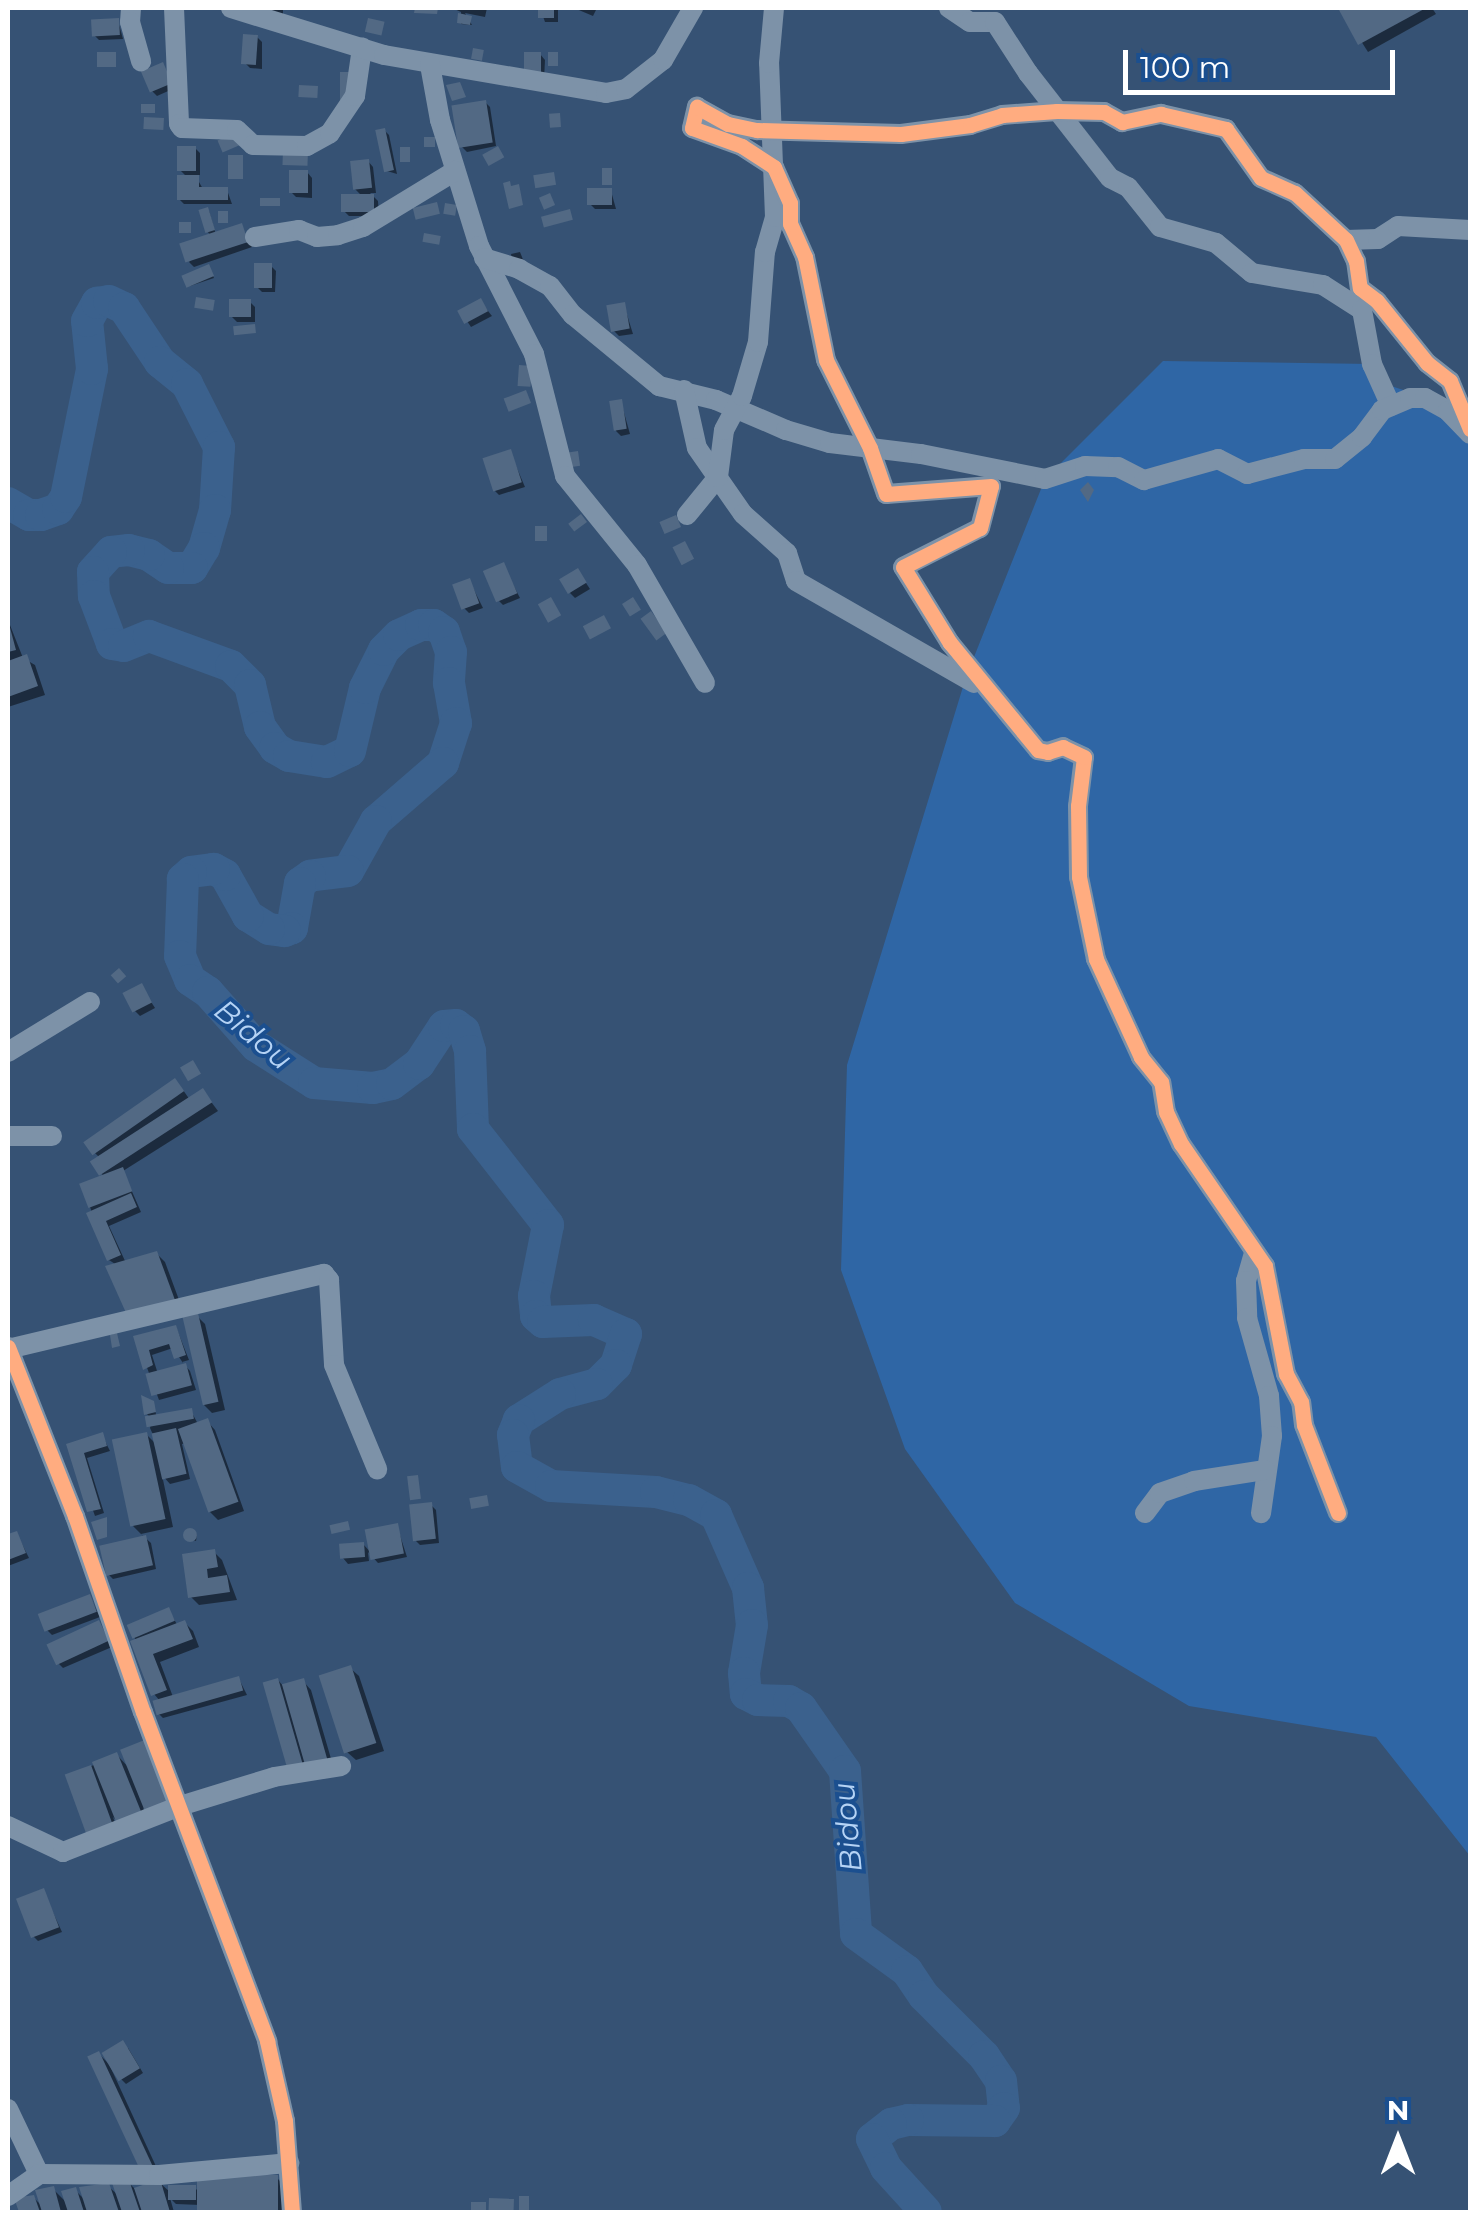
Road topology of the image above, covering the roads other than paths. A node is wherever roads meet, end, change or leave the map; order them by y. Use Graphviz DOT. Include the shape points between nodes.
graph roads {
  1 [pos="131,8"];
  2 [pos="174,8"];
  3 [pos="231,8"];
  4 [pos="688,8"];
  5 [pos="774,8"];
  6 [pos="948,8"];
  7 [pos="362,48"];
  8 [pos="142,61"];
  9 [pos="430,65"];
  10 [pos="1056,111"];
  11 [pos="773,130"];
  12 [pos="774,167"];
  13 [pos="455,170"];
  14 [pos="1470,230"];
  15 [pos="255,237"];
  16 [pos="1346,240"];
  17 [pos="484,258"];
  18 [pos="684,390"];
  19 [pos="1391,406"];
  20 [pos="734,410"];
  21 [pos="1470,431"];
  22 [pos="870,448"];
  23 [pos="718,477"];
  24 [pos="687,515"];
  25 [pos="706,683"];
  26 [pos="988,693"];
  27 [pos="90,1002"];
  28 [pos="8,1052"];
  29 [pos="8,1136"];
  30 [pos="52,1136"];
  31 [pos="1254,1253"];
  32 [pos="8,1349"];
  33 [pos="377,1469"];
  34 [pos="1265,1470"];
  35 [pos="1145,1512"];
  36 [pos="1260,1513"];
  37 [pos="1338,1513"];
  38 [pos="341,1766"];
  39 [pos="180,1806"];
  40 [pos="8,1826"];
  41 [pos="8,2109"];
  42 [pos="289,2163"];
  43 [pos="39,2174"];
  44 [pos="8,2196"];
  45 [pos="292,2212"];
  1 -- 8 [label="street"];
  2 -- 7 [label="street" via="179,124 237,130 253,145 307,146 330,133 356,96"];
  3 -- 7 [label="street"];
  4 -- 9 [label="street" via="663,60 626,89 606,93"];
  5 -- 11 [label="street"];
  6 -- 10 [label="street" via="970,22 995,22"];
  7 -- 9 [label="street"];
  9 -- 13 [label="street"];
  10 -- 11 [label="street" via="901,134"];
  10 -- 16 [label="street" via="1104,112 1122,122 1162,114 1226,129 1262,178 1296,193"];
  10 -- 19 [label="street" via="1160,226 1216,244 1252,273 1324,285 1362,310 1372,364"];
  11 -- 12 [label="street"];
  11 -- 12 [label="street" via="728,124 697,107 692,128 742,146"];
  12 -- 20 [label="street" via="775,217 765,252 758,342"];
  12 -- 22 [label="street" via="790,203 826,360"];
  13 -- 15 [label="street" via="338,235 299,230"];
  13 -- 17 [label="street"];
  14 -- 16 [label="street" via="1398,226 1378,238"];
  16 -- 21 [label="street" via="1360,288 1450,381"];
  17 -- 18 [label="street" via="536,277 620,358 659,386"];
  17 -- 25 [label="street" via="534,354 565,476 637,565"];
  18 -- 20 [label="street"];
  18 -- 23 [label="street" via="697,448"];
  19 -- 21 [label="street" via="1425,398"];
  19 -- 22 [label="street" via="1335,459 1304,459 1247,474 1218,459 1144,480 1118,467 1085,466 1046,479"];
  20 -- 22 [label="street" via="830,443"];
  20 -- 23 [label="street" via="724,430"];
  22 -- 26 [label="street" via="886,494 991,486 980,528 903,567"];
  23 -- 24 [label="street"];
  23 -- 26 [label="street" via="743,514 787,553 796,581"];
  26 -- 31 [label="street" via="1038,750 1062,747 1084,758 1080,877 1096,959 1141,1057 1162,1082 1181,1144"];
  27 -- 28 [label="street"];
  29 -- 30 [label="street"];
  31 -- 34 [label="street" via="1245,1294 1252,1347 1269,1396 1272,1444"];
  31 -- 37 [label="street" via="1269,1275 1283,1364"];
  32 -- 33 [label="street" via="324,1274 334,1365"];
  32 -- 39 [label="street"];
  34 -- 35 [label="street" via="1194,1481 1160,1493"];
  34 -- 36 [label="street"];
  38 -- 39 [label="street"];
  39 -- 40 [label="street" via="63,1852"];
  39 -- 42 [label="street" via="270,2050"];
  41 -- 43 [label="street"];
  42 -- 43 [label="street" via="159,2175"];
  42 -- 45 [label="street"];
  43 -- 44 [label="street"];
}
